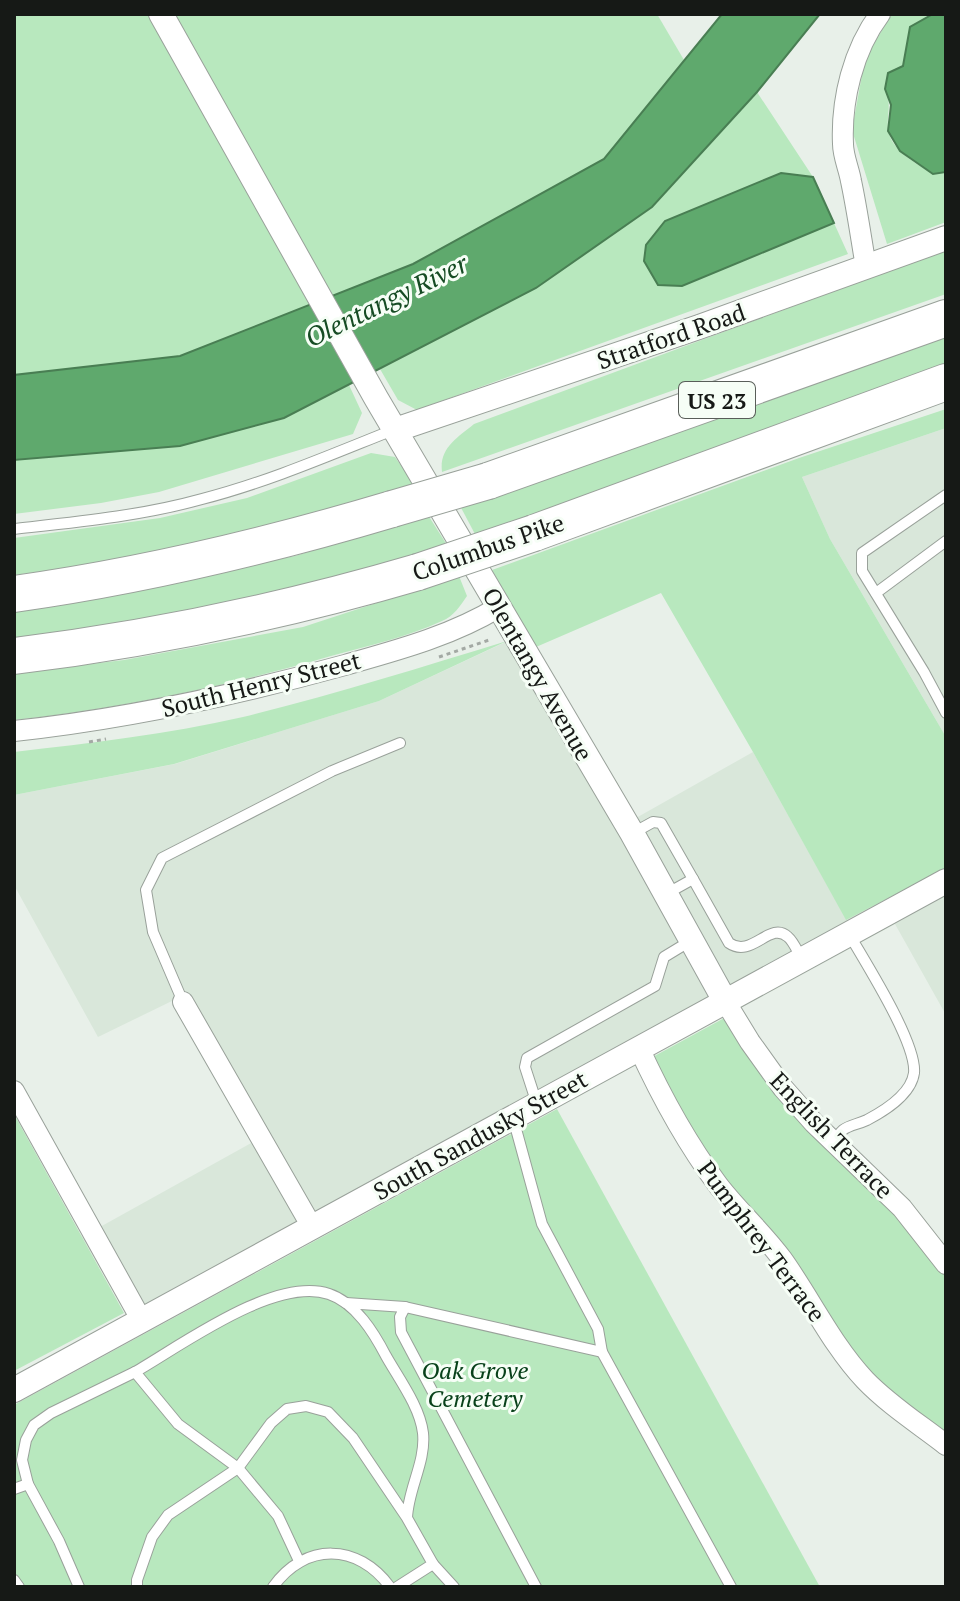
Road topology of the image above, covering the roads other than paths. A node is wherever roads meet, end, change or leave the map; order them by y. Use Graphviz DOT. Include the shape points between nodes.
graph roads {
  1 [pos="161,14"];
  2 [pos="880,14"];
  3 [pos="946,238"];
  4 [pos="866,267"];
  5 [pos="946,318"];
  6 [pos="946,382"];
  7 [pos="395,430"];
  8 [pos="946,495"];
  9 [pos="14,529"];
  10 [pos="946,541"];
  11 [pos="876,593"];
  12 [pos="14,594"];
  13 [pos="499,607"];
  14 [pos="14,656"];
  15 [pos="946,713"];
  16 [pos="14,731"];
  17 [pos="400,743"];
  18 [pos="632,833"];
  19 [pos="693,879"];
  20 [pos="945,883"];
  21 [pos="666,894"];
  22 [pos="849,934"];
  23 [pos="692,940"];
  24 [pos="802,959"];
  25 [pos="725,1001"];
  26 [pos="183,1002"];
  27 [pos="639,1048"];
  28 [pos="14,1091"];
  29 [pos="537,1104"];
  30 [pos="512,1117"];
  31 [pos="836,1144"];
  32 [pos="312,1227"];
  33 [pos="946,1264"];
  34 [pos="346,1303"];
  35 [pos="405,1307"];
  36 [pos="142,1321"];
  37 [pos="602,1352"];
  38 [pos="135,1372"];
  39 [pos="14,1390"];
  40 [pos="946,1445"];
  41 [pos="238,1468"];
  42 [pos="28,1484"];
  43 [pos="14,1489"];
  44 [pos="407,1518"];
  45 [pos="299,1561"];
  46 [pos="433,1564"];
  47 [pos="14,1580"];
  48 [pos="19,1587"];
  49 [pos="79,1587"];
  50 [pos="137,1587"];
  51 [pos="273,1587"];
  52 [pos="390,1587"];
  53 [pos="397,1587"];
  54 [pos="454,1587"];
  55 [pos="536,1587"];
  56 [pos="731,1587"];
  1 -- 7 [label="street, Olentangy Avenue"];
  2 -- 4 [label="street" via="850,79 842,148"];
  3 -- 4 [label="street, Stratford Road"];
  4 -- 7 [label="street, Stratford Road"];
  5 -- 12 [label="highway, US 23, bridge" via="488,481 313,533"];
  6 -- 14 [label="highway, Columbus Pike / US 23, bridge" via="534,533 331,598 176,633"];
  7 -- 9 [label="lane" via="201,500"];
  7 -- 13 [label="street, Olentangy Avenue"];
  8 -- 11 [label="lane" via="862,553 862,571"];
  10 -- 11 [label="lane"];
  11 -- 15 [label="lane"];
  13 -- 16 [label="street, South Henry Street" via="443,635 294,679 139,713"];
  13 -- 18 [label="street, Olentangy Avenue"];
  17 -- 26 [label="lane" via="332,771 162,858 146,890 153,932"];
  18 -- 19 [label="lane" via="661,823"];
  18 -- 21 [label="street, Olentangy Avenue"];
  19 -- 21 [label="lane"];
  19 -- 24 [label="lane" via="729,943 746,948 780,933"];
  20 -- 22 [label="street, South Sandusky Street"];
  21 -- 23 [label="street, Olentangy Avenue"];
  22 -- 24 [label="street, South Sandusky Street"];
  22 -- 31 [label="lane" via="906,1041 914,1074 892,1104 844,1127"];
  23 -- 25 [label="street, Olentangy Avenue"];
  23 -- 29 [label="lane" via="664,957 655,986 527,1058"];
  24 -- 25 [label="street, South Sandusky Street"];
  25 -- 27 [label="street, South Sandusky Street"];
  25 -- 31 [label="street, English Terrace" via="783,1088"];
  26 -- 32 [label="street"];
  27 -- 29 [label="street, South Sandusky Street"];
  27 -- 40 [label="street, Pumphrey Terrace" via="694,1152 780,1257 848,1359 874,1388"];
  28 -- 36 [label="street"];
  29 -- 30 [label="street, South Sandusky Street"];
  30 -- 32 [label="street, South Sandusky Street"];
  30 -- 37 [label="lane" via="542,1224 598,1329"];
  31 -- 33 [label="street, English Terrace" via="902,1208"];
  32 -- 36 [label="street, South Sandusky Street"];
  34 -- 35 [label="lane"];
  34 -- 38 [label="lane" via="313,1291 271,1297"];
  34 -- 44 [label="lane" via="383,1349 418,1416 421,1453"];
  35 -- 37 [label="lane"];
  35 -- 55 [label="lane" via="401,1332"];
  36 -- 39 [label="street, South Sandusky Street"];
  37 -- 56 [label="lane"];
  38 -- 41 [label="lane" via="178,1424"];
  38 -- 42 [label="lane" via="34,1425 22,1460"];
  41 -- 44 [label="lane" via="287,1409 306,1406 328,1412 353,1438"];
  41 -- 45 [label="lane" via="278,1516"];
  41 -- 50 [label="lane" via="168,1515 152,1537"];
  42 -- 43 [label="lane"];
  42 -- 49 [label="lane"];
  44 -- 46 [label="lane"];
  45 -- 51 [label="lane"];
  45 -- 52 [label="lane" via="341,1554 362,1560"];
  46 -- 53 [label="lane"];
  46 -- 54 [label="lane"];
  47 -- 48 [label="lane"];
}
